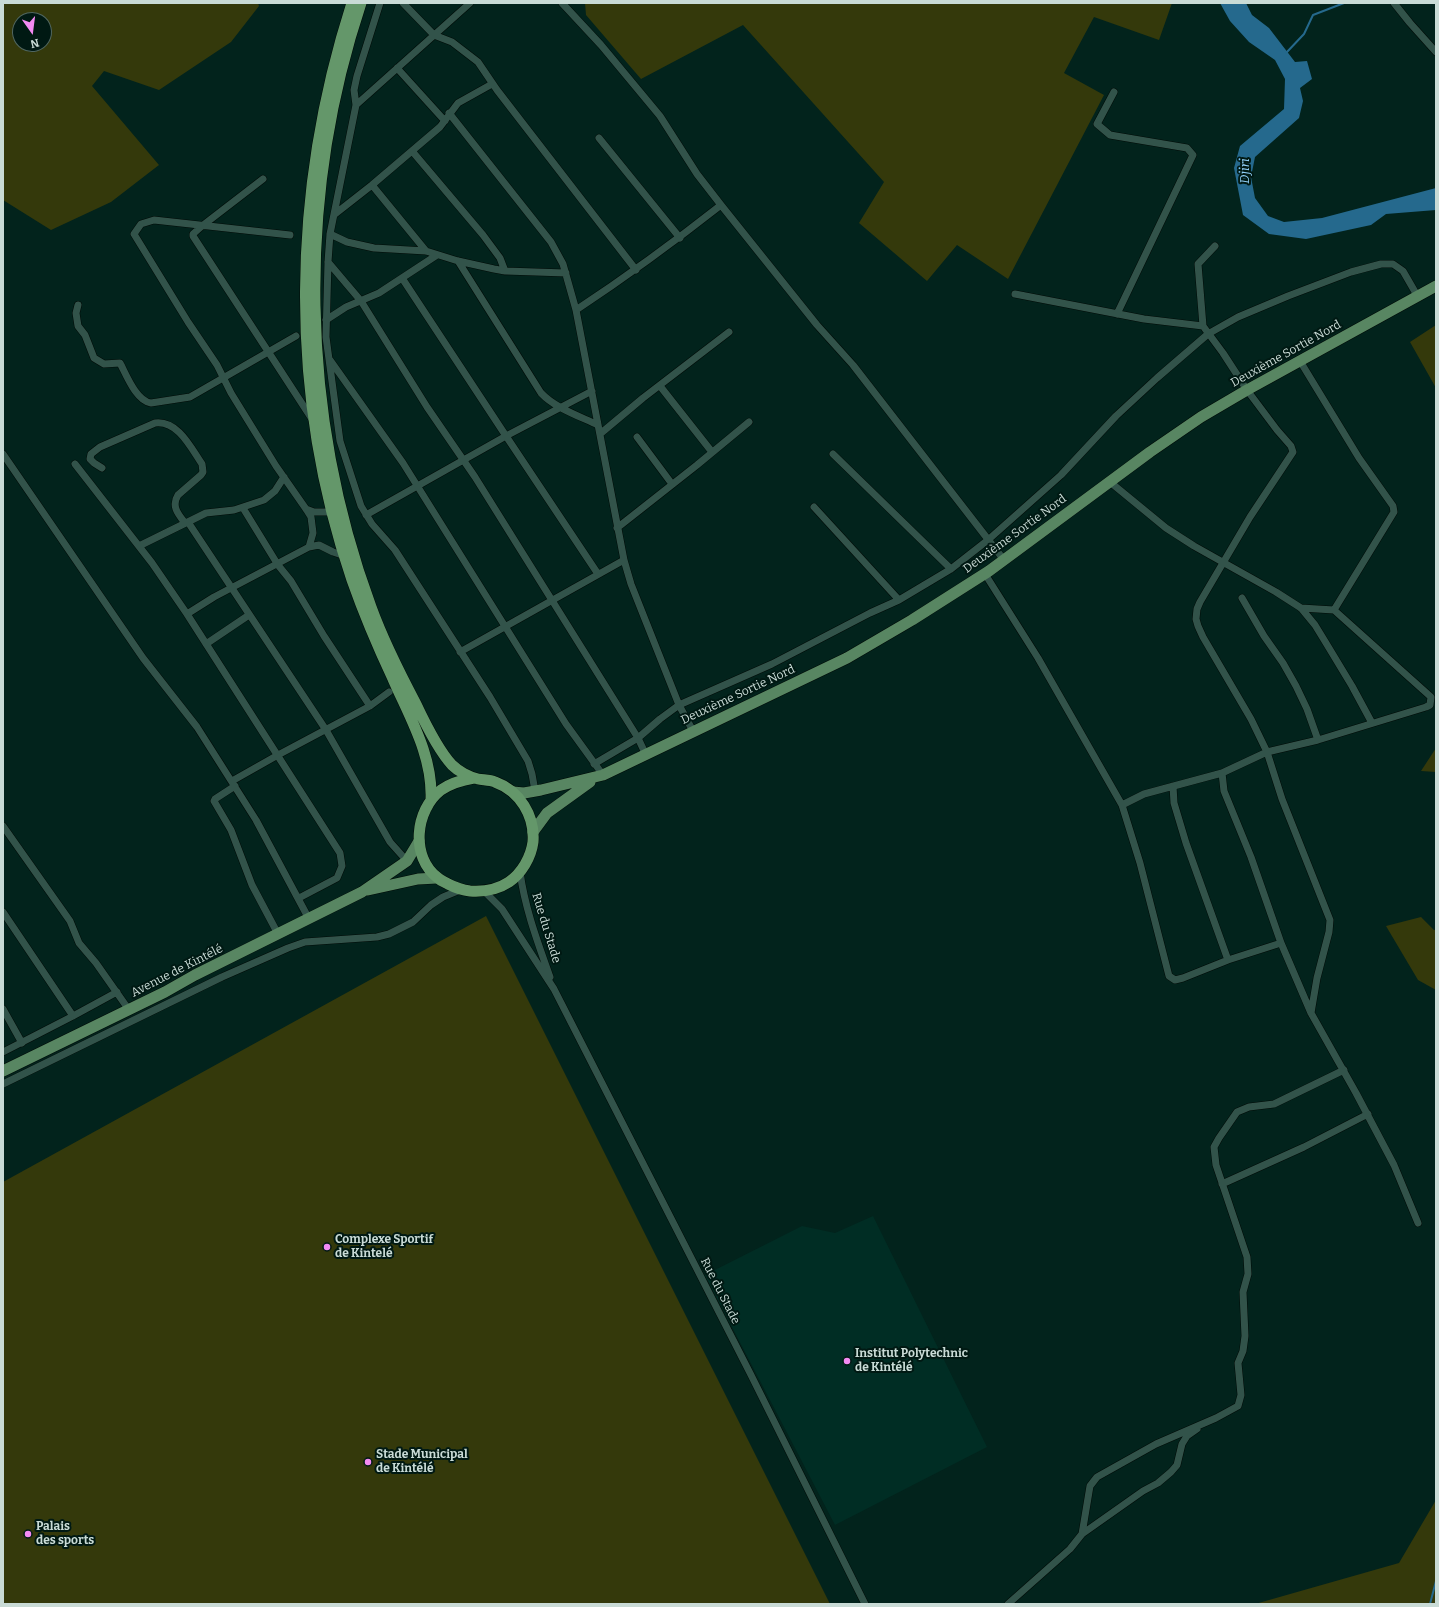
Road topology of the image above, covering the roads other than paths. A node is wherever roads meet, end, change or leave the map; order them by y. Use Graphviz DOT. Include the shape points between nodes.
graph roads {
  1 [pos="352,3"];
  2 [pos="361,3"];
  3 [pos="380,3"];
  4 [pos="403,3"];
  5 [pos="470,3"];
  6 [pos="562,3"];
  7 [pos="1394,3"];
  8 [pos="434,35"];
  9 [pos="1436,52"];
  10 [pos="397,68"];
  11 [pos="492,84"];
  12 [pos="1114,92"];
  13 [pos="356,105"];
  14 [pos="449,113"];
  15 [pos="445,121"];
  16 [pos="599,138"];
  17 [pos="412,151"];
  18 [pos="263,179"];
  19 [pos="372,185"];
  20 [pos="721,205"];
  21 [pos="335,214"];
  22 [pos="202,226"];
  23 [pos="330,234"];
  24 [pos="290,235"];
  25 [pos="680,238"];
  26 [pos="1215,246"];
  27 [pos="426,252"];
  28 [pos="437,255"];
  29 [pos="458,261"];
  30 [pos="328,262"];
  31 [pos="636,270"];
  32 [pos="506,271"];
  33 [pos="566,273"];
  34 [pos="402,278"];
  35 [pos="1436,286"];
  36 [pos="1015,294"];
  37 [pos="1418,297"];
  38 [pos="361,301"];
  39 [pos="78,305"];
  40 [pos="576,310"];
  41 [pos="1117,314"];
  42 [pos="326,320"];
  43 [pos="1203,326"];
  44 [pos="729,332"];
  45 [pos="1208,334"];
  46 [pos="296,336"];
  47 [pos="268,352"];
  48 [pos="329,358"];
  49 [pos="1300,361"];
  50 [pos="224,378"];
  51 [pos="660,386"];
  52 [pos="1247,390"];
  53 [pos="592,391"];
  54 [pos="561,407"];
  55 [pos="314,421"];
  56 [pos="749,422"];
  57 [pos="598,425"];
  58 [pos="600,434"];
  59 [pos="506,436"];
  60 [pos="636,437"];
  61 [pos="712,452"];
  62 [pos="3,454"];
  63 [pos="834,454"];
  64 [pos="463,460"];
  65 [pos="75,464"];
  66 [pos="102,468"];
  67 [pos="284,478"];
  68 [pos="1110,482"];
  69 [pos="672,484"];
  70 [pos="417,486"];
  71 [pos="814,507"];
  72 [pos="243,508"];
  73 [pos="306,509"];
  74 [pos="332,512"];
  75 [pos="366,515"];
  76 [pos="186,523"];
  77 [pos="617,528"];
  78 [pos="988,540"];
  79 [pos="139,546"];
  80 [pos="309,547"];
  81 [pos="345,556"];
  82 [pos="624,560"];
  83 [pos="1004,560"];
  84 [pos="1223,562"];
  85 [pos="278,564"];
  86 [pos="951,569"];
  87 [pos="598,574"];
  88 [pos="984,574"];
  89 [pos="232,589"];
  90 [pos="1242,598"];
  91 [pos="553,600"];
  92 [pos="899,600"];
  93 [pos="1301,608"];
  94 [pos="1334,610"];
  95 [pos="187,614"];
  96 [pos="249,615"];
  97 [pos="506,627"];
  98 [pos="206,644"];
  99 [pos="460,652"];
  100 [pos="388,692"];
  101 [pos="679,705"];
  102 [pos="370,706"];
  103 [pos="1372,723"];
  104 [pos="326,730"];
  105 [pos="693,731"];
  106 [pos="638,738"];
  107 [pos="1318,740"];
  108 [pos="1267,752"];
  109 [pos="278,754"];
  110 [pos="646,755"];
  111 [pos="594,764"];
  112 [pos="1222,773"];
  113 [pos="599,777"];
  114 [pos="474,778"];
  115 [pos="233,783"];
  116 [pos="1173,786"];
  117 [pos="535,791"];
  118 [pos="513,792"];
  119 [pos="431,800"];
  120 [pos="1122,805"];
  121 [pos="3,826"];
  122 [pos="533,832"];
  123 [pos="419,841"];
  124 [pos="407,861"];
  125 [pos="520,872"];
  126 [pos="437,878"];
  127 [pos="460,890"];
  128 [pos="362,892"];
  129 [pos="485,892"];
  130 [pos="299,898"];
  131 [pos="3,912"];
  132 [pos="309,919"];
  133 [pos="278,934"];
  134 [pos="1281,943"];
  135 [pos="1228,960"];
  136 [pos="554,989"];
  137 [pos="117,992"];
  138 [pos="3,1009"];
  139 [pos="129,1010"];
  140 [pos="1311,1013"];
  141 [pos="74,1016"];
  142 [pos="22,1043"];
  143 [pos="3,1052"];
  144 [pos="1344,1070"];
  145 [pos="3,1071"];
  146 [pos="3,1084"];
  147 [pos="1368,1114"];
  148 [pos="1222,1184"];
  149 [pos="1418,1223"];
  150 [pos="1202,1425"];
  151 [pos="1082,1534"];
  152 [pos="865,1604"];
  153 [pos="1008,1604"];
  1 -- 55 [label="highway" via="329,87 315,153 312,182 305,290"];
  2 -- 114 [label="highway" via="335,98 320,189 316,236 315,307 319,384 324,419 334,480 372,610 426,724 452,765"];
  3 -- 13 [label="street" via="357,76 354,90"];
  4 -- 8 [label="street"];
  5 -- 8 [label="street"];
  6 -- 20 [label="street" via="660,116"];
  7 -- 9 [label="street"];
  8 -- 10 [label="street"];
  8 -- 11 [label="street" via="452,42 474,60"];
  10 -- 13 [label="street"];
  10 -- 15 [label="street"];
  11 -- 14 [label="street" via="458,103"];
  11 -- 31 [label="street"];
  12 -- 41 [label="street" via="1097,124 1110,135 1187,148 1193,155"];
  13 -- 21 [label="street"];
  14 -- 15 [label="street"];
  14 -- 33 [label="street" via="551,242"];
  15 -- 17 [label="street"];
  16 -- 25 [label="street"];
  17 -- 19 [label="street"];
  17 -- 32 [label="street" via="483,235"];
  18 -- 22 [label="street"];
  19 -- 21 [label="street"];
  19 -- 27 [label="street"];
  20 -- 25 [label="street"];
  20 -- 78 [label="street" via="817,325 853,364"];
  21 -- 23 [label="street"];
  22 -- 24 [label="street"];
  22 -- 47 [label="street" via="193,234 194,238"];
  22 -- 50 [label="street" via="154,220 141,224 134,234"];
  23 -- 27 [label="street" via="347,242 374,248"];
  23 -- 30 [label="street"];
  25 -- 31 [label="street"];
  26 -- 43 [label="street" via="1198,264"];
  27 -- 28 [label="street"];
  28 -- 29 [label="street"];
  28 -- 34 [label="street"];
  29 -- 32 [label="street"];
  29 -- 54 [label="street" via="541,392"];
  30 -- 38 [label="street"];
  30 -- 42 [label="street"];
  31 -- 40 [label="street"];
  32 -- 33 [label="street"];
  33 -- 40 [label="street"];
  34 -- 38 [label="street" via="379,294"];
  34 -- 59 [label="street"];
  35 -- 37 [label="main road, Deuxième Sortie Nord"];
  36 -- 41 [label="street"];
  37 -- 45 [label="street" via="1402,271 1393,264 1381,264 1351,272 1288,296"];
  37 -- 49 [label="main road, Deuxième Sortie Nord"];
  38 -- 42 [label="street"];
  38 -- 64 [label="street" via="426,407"];
  39 -- 50 [label="street" via="78,326 85,335 94,358 104,364 120,362 132,386 147,402 158,403 190,397"];
  40 -- 53 [label="street"];
  41 -- 43 [label="street"];
  42 -- 48 [label="street"];
  43 -- 45 [label="street"];
  44 -- 51 [label="street"];
  45 -- 52 [label="street"];
  45 -- 78 [label="street" via="1122,411 1061,475"];
  46 -- 47 [label="street"];
  47 -- 50 [label="street"];
  47 -- 55 [label="street"];
  48 -- 70 [label="street"];
  48 -- 75 [label="street" via="340,441"];
  49 -- 52 [label="main road, Deuxième Sortie Nord"];
  49 -- 94 [label="street" via="1359,458 1393,506 1394,512"];
  50 -- 67 [label="street"];
  51 -- 58 [label="street"];
  51 -- 61 [label="street"];
  52 -- 68 [label="main road, Deuxième Sortie Nord" via="1175,434"];
  52 -- 84 [label="street" via="1293,452"];
  53 -- 54 [label="street"];
  53 -- 57 [label="street"];
  54 -- 57 [label="street"];
  54 -- 59 [label="street"];
  55 -- 74 [label="highway"];
  56 -- 61 [label="street"];
  57 -- 58 [label="street"];
  58 -- 77 [label="street"];
  59 -- 64 [label="street"];
  59 -- 87 [label="street"];
  60 -- 69 [label="street"];
  61 -- 69 [label="street"];
  62 -- 115 [label="street" via="143,658 197,726"];
  63 -- 86 [label="street"];
  64 -- 70 [label="street"];
  64 -- 91 [label="street"];
  65 -- 79 [label="street"];
  66 -- 76 [label="street" via="90,459 91,454 100,447 155,423 173,427 187,442 203,468 201,475 176,498 175,508"];
  67 -- 72 [label="street" via="270,496"];
  67 -- 73 [label="street"];
  68 -- 83 [label="main road, Deuxième Sortie Nord"];
  68 -- 84 [label="street" via="1166,528"];
  69 -- 77 [label="street"];
  70 -- 75 [label="street"];
  70 -- 97 [label="street"];
  71 -- 92 [label="street"];
  72 -- 76 [label="street" via="210,512"];
  72 -- 85 [label="street"];
  73 -- 74 [label="street" via="314,512"];
  73 -- 80 [label="street" via="311,517 313,533"];
  74 -- 81 [label="highway"];
  75 -- 99 [label="street" via="395,550"];
  76 -- 79 [label="street"];
  76 -- 89 [label="street"];
  77 -- 82 [label="street"];
  78 -- 83 [label="street"];
  78 -- 86 [label="street"];
  79 -- 95 [label="street"];
  80 -- 81 [label="street" via="319,545"];
  80 -- 85 [label="street"];
  81 -- 119 [label="highway" via="376,643 416,728 430,777"];
  82 -- 87 [label="street"];
  82 -- 101 [label="street"];
  83 -- 88 [label="main road, Deuxième Sortie Nord"];
  84 -- 93 [label="street"];
  84 -- 108 [label="street" via="1200,602 1196,619 1203,637"];
  85 -- 89 [label="street"];
  85 -- 102 [label="street"];
  86 -- 92 [label="street"];
  87 -- 91 [label="street"];
  88 -- 105 [label="main road, Deuxième Sortie Nord" via="847,658"];
  88 -- 120 [label="street" via="1038,658"];
  89 -- 95 [label="street"];
  89 -- 96 [label="street"];
  90 -- 107 [label="street" via="1296,686"];
  91 -- 97 [label="street"];
  91 -- 106 [label="street"];
  92 -- 101 [label="street" via="772,664"];
  93 -- 94 [label="street"];
  93 -- 103 [label="street" via="1315,625"];
  94 -- 103 [label="street" via="1431,697 1430,705 1426,707"];
  95 -- 98 [label="street"];
  96 -- 98 [label="street"];
  96 -- 104 [label="street"];
  97 -- 99 [label="street"];
  97 -- 111 [label="street"];
  98 -- 109 [label="street"];
  99 -- 117 [label="street" via="526,756"];
  100 -- 102 [label="street"];
  101 -- 105 [label="street"];
  101 -- 106 [label="street"];
  102 -- 104 [label="street"];
  103 -- 107 [label="street"];
  104 -- 109 [label="street"];
  104 -- 124 [label="street" via="390,842"];
  105 -- 110 [label="main road, Deuxième Sortie Nord"];
  106 -- 110 [label="street"];
  106 -- 111 [label="street"];
  107 -- 108 [label="street"];
  108 -- 112 [label="street"];
  108 -- 140 [label="street" via="1282,798 1330,920"];
  109 -- 115 [label="street"];
  109 -- 130 [label="street" via="340,853 341,859 342,866 337,878"];
  110 -- 113 [label="main road, Deuxième Sortie Nord"];
  111 -- 113 [label="street"];
  112 -- 116 [label="street"];
  112 -- 134 [label="street" via="1224,791 1251,856"];
  113 -- 117 [label="main road, Deuxième Sortie Nord"];
  113 -- 122 [label="main road, Deuxième Sortie Nord" via="547,813"];
  114 -- 118 [label="highway" via="495,781"];
  114 -- 119 [label="highway" via="450,784"];
  115 -- 130 [label="street"];
  115 -- 133 [label="street" via="214,801 232,830 252,885"];
  116 -- 120 [label="street" via="1144,794"];
  116 -- 135 [label="street" via="1174,803 1186,844"];
  117 -- 118 [label="main road, Deuxième Sortie Nord"];
  118 -- 122 [label="highway" via="524,803"];
  119 -- 123 [label="highway" via="423,812 419,826"];
  120 -- 135 [label="street" via="1169,976 1175,980"];
  121 -- 137 [label="street" via="70,921 79,943"];
  122 -- 125 [label="highway" via="528,860"];
  123 -- 124 [label="main road, Avenue de Kintélé"];
  123 -- 126 [label="highway" via="425,861"];
  124 -- 128 [label="main road, Avenue de Kintélé"];
  125 -- 129 [label="highway" via="510,882"];
  125 -- 136 [label="street, Rue du Stade" via="524,898"];
  126 -- 127 [label="highway"];
  126 -- 128 [label="main road, Avenue de Kintélé" via="418,879"];
  127 -- 129 [label="highway"];
  127 -- 146 [label="street" via="442,897 413,922 389,934 377,938 305,942 288,948 222,977"];
  128 -- 132 [label="main road, Avenue de Kintélé"];
  129 -- 136 [label="street, Rue du Stade" via="502,909"];
  130 -- 132 [label="street"];
  131 -- 141 [label="street"];
  132 -- 133 [label="main road, Avenue de Kintélé"];
  133 -- 139 [label="main road, Avenue de Kintélé"];
  134 -- 135 [label="street"];
  134 -- 140 [label="street"];
  136 -- 152 [label="street, Rue du Stade"];
  137 -- 139 [label="street"];
  137 -- 141 [label="street"];
  138 -- 142 [label="street"];
  139 -- 145 [label="main road, Avenue de Kintélé"];
  140 -- 144 [label="street"];
  141 -- 142 [label="street"];
  142 -- 143 [label="street"];
  144 -- 147 [label="street"];
  144 -- 148 [label="street" via="1274,1104 1249,1107 1237,1112 1214,1147"];
  147 -- 148 [label="street" via="1304,1147"];
  147 -- 149 [label="street" via="1394,1165"];
  148 -- 150 [label="street" via="1249,1266 1242,1292 1245,1336 1238,1363 1241,1395 1238,1406"];
  150 -- 151 [label="street" via="1187,1436 1182,1444 1177,1465 1171,1472"];
  150 -- 151 [label="street" via="1156,1444 1097,1478 1090,1486"];
  151 -- 153 [label="street" via="1070,1549"];
}
